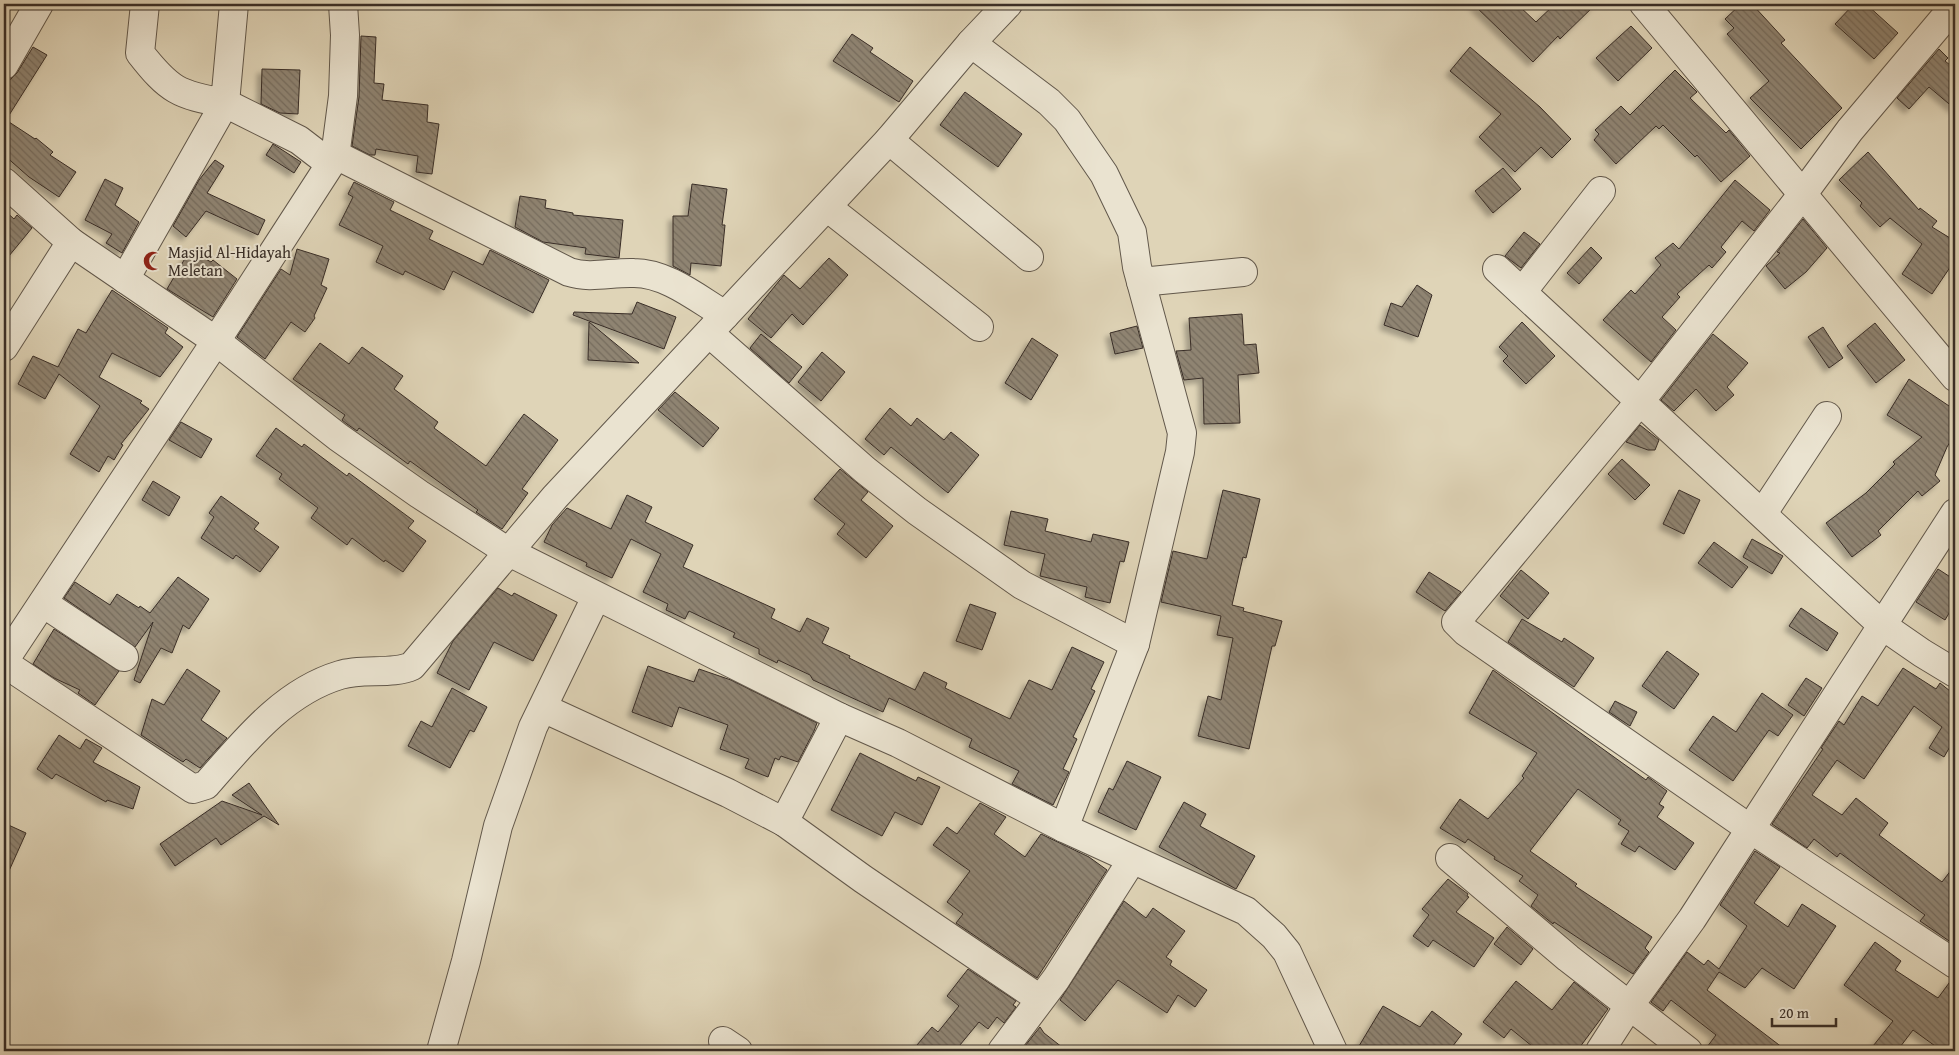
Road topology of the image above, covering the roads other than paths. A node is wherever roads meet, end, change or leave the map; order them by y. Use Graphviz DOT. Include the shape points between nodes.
graph roads {
  1 [pos="39,4"];
  2 [pos="145,4"];
  3 [pos="234,4"];
  4 [pos="343,4"];
  5 [pos="1008,4"];
  6 [pos="1644,4"];
  7 [pos="1944,12"];
  8 [pos="971,43"];
  9 [pos="4,65"];
  10 [pos="225,103"];
  11 [pos="889,140"];
  12 [pos="332,160"];
  13 [pos="4,182"];
  14 [pos="1601,191"];
  15 [pos="1802,195"];
  16 [pos="827,208"];
  17 [pos="71,242"];
  18 [pos="1029,257"];
  19 [pos="1497,269"];
  20 [pos="1243,272"];
  21 [pos="125,279"];
  22 [pos="1141,282"];
  23 [pos="1522,292"];
  24 [pos="717,324"];
  25 [pos="979,327"];
  26 [pos="216,341"];
  27 [pos="4,347"];
  28 [pos="1955,376"];
  29 [pos="1641,400"];
  30 [pos="1827,416"];
  31 [pos="1763,513"];
  32 [pos="1955,513"];
  33 [pos="507,551"];
  34 [pos="596,597"];
  35 [pos="43,603"];
  36 [pos="1883,626"];
  37 [pos="1135,644"];
  38 [pos="124,657"];
  39 [pos="4,662"];
  40 [pos="1955,673"];
  41 [pos="543,708"];
  42 [pos="839,717"];
  43 [pos="784,822"];
  44 [pos="1064,828"];
  45 [pos="1749,828"];
  46 [pos="1450,858"];
  47 [pos="1132,860"];
  48 [pos="1955,964"];
  49 [pos="1040,999"];
  50 [pos="1629,1006"];
  51 [pos="441,1051"];
  52 [pos="1002,1051"];
  53 [pos="1333,1051"];
  54 [pos="1600,1051"];
  55 [pos="1688,1051"];
  1 -- 9 [label="street"];
  2 -- 10 [label="street" via="140,53 159,78 180,94"];
  3 -- 10 [label="street"];
  4 -- 12 [label="street" via="342,96"];
  5 -- 8 [label="street"];
  6 -- 15 [label="street"];
  7 -- 15 [label="street"];
  8 -- 11 [label="street"];
  8 -- 22 [label="street" via="1049,102 1067,120 1104,174 1127,219"];
  10 -- 12 [label="street"];
  10 -- 21 [label="street"];
  11 -- 16 [label="street"];
  11 -- 18 [label="street"];
  12 -- 24 [label="street" via="344,159 569,272 592,276 636,272 677,286"];
  12 -- 26 [label="street"];
  13 -- 17 [label="street"];
  14 -- 23 [label="street"];
  15 -- 28 [label="street"];
  15 -- 29 [label="street"];
  16 -- 24 [label="street"];
  16 -- 25 [label="street"];
  17 -- 21 [label="street"];
  17 -- 27 [label="street"];
  19 -- 23 [label="street"];
  20 -- 22 [label="street"];
  21 -- 26 [label="street"];
  22 -- 37 [label="street" via="1182,433"];
  23 -- 29 [label="street"];
  24 -- 33 [label="street"];
  24 -- 37 [label="street" via="865,470 917,511 1022,585"];
  26 -- 33 [label="street" via="338,436"];
  26 -- 35 [label="street"];
  29 -- 31 [label="street"];
  29 -- 45 [label="street" via="1456,621 1456,625"];
  30 -- 31 [label="street"];
  31 -- 36 [label="street"];
  32 -- 36 [label="street"];
  33 -- 34 [label="street"];
  33 -- 39 [label="street" via="412,666 342,674 321,682 266,720 206,785 198,789 186,786"];
  34 -- 41 [label="street"];
  34 -- 42 [label="street"];
  35 -- 38 [label="street"];
  35 -- 39 [label="street"];
  36 -- 40 [label="street"];
  36 -- 45 [label="street"];
  37 -- 44 [label="street"];
  41 -- 43 [label="street"];
  41 -- 51 [label="street" via="533,726 498,826"];
  42 -- 43 [label="street"];
  42 -- 44 [label="street" via="898,743"];
  43 -- 49 [label="street"];
  44 -- 47 [label="street"];
  45 -- 48 [label="street"];
  45 -- 50 [label="street" via="1692,919"];
  46 -- 50 [label="street"];
  47 -- 49 [label="street"];
  47 -- 53 [label="street" via="1225,900 1261,923 1287,952"];
  49 -- 52 [label="street"];
  50 -- 54 [label="street"];
  50 -- 55 [label="street"];
}
